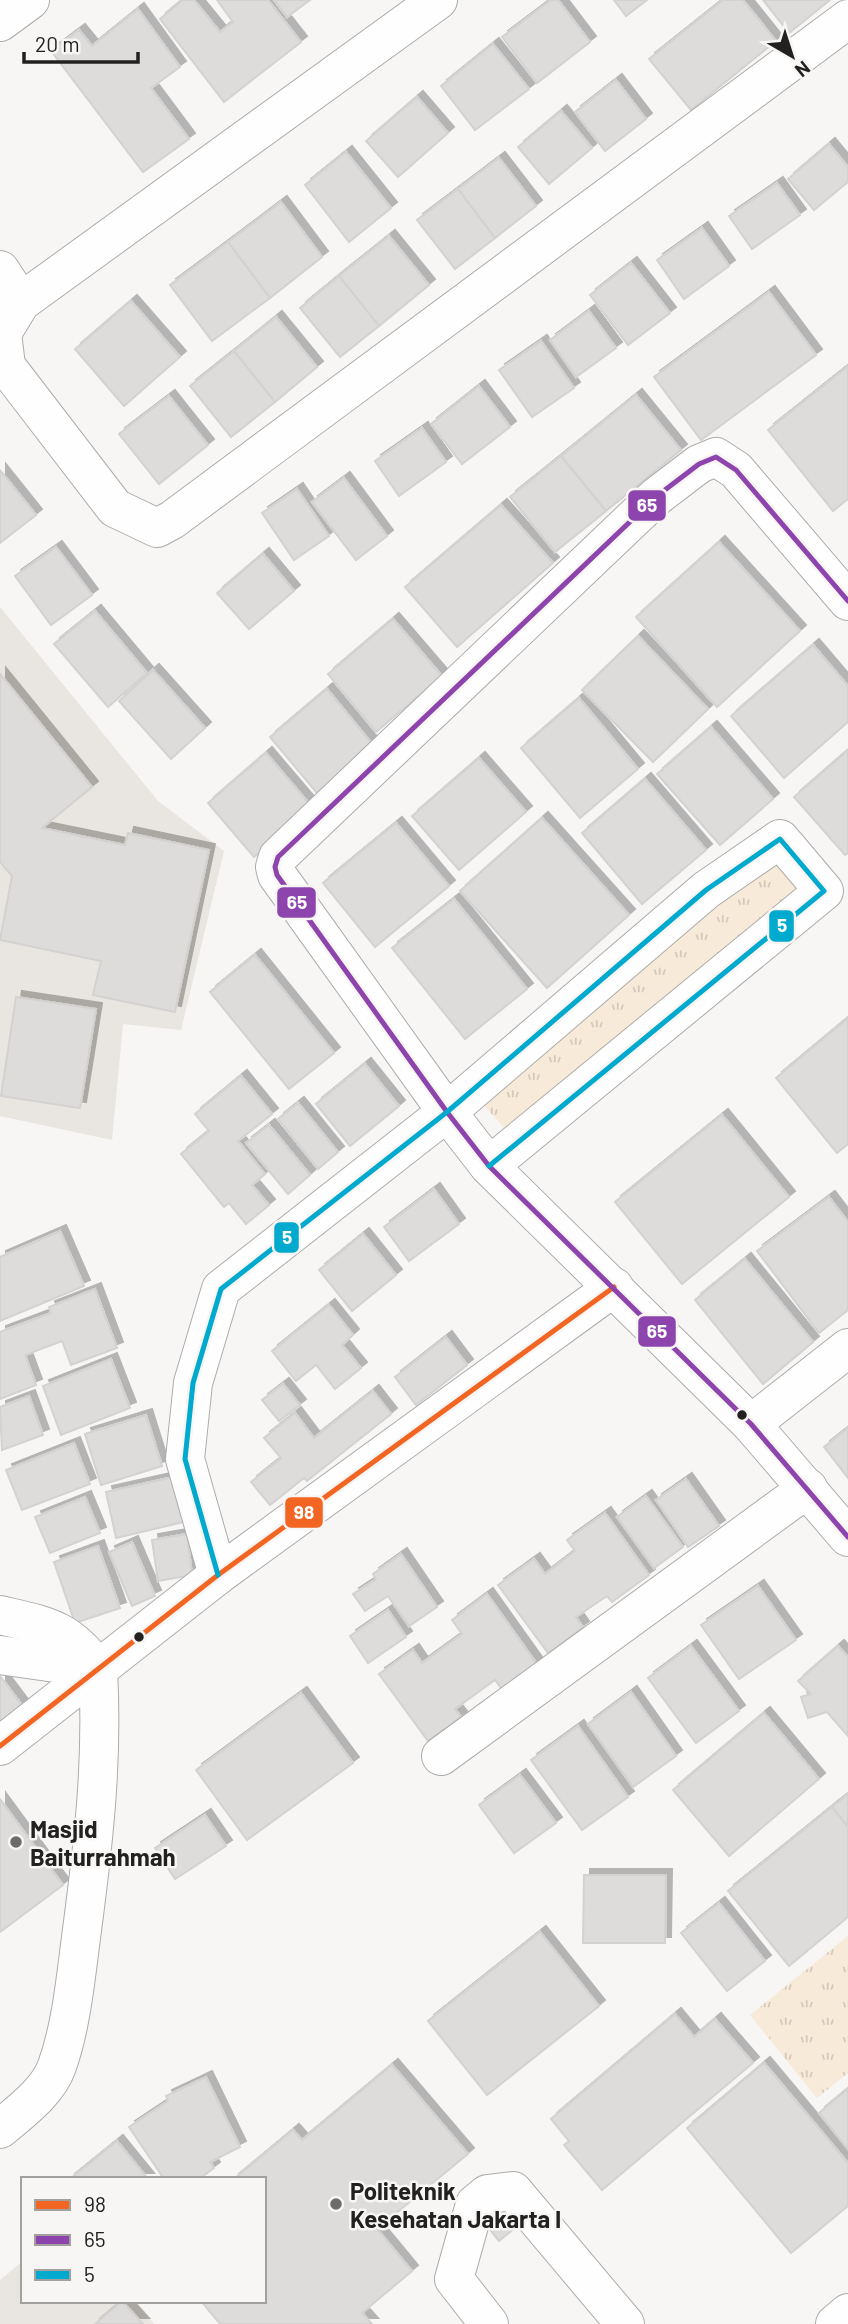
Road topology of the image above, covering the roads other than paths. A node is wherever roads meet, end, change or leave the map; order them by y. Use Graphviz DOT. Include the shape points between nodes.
graph roads {
  1 [pos="30,0"];
  2 [pos="438,0"];
  3 [pos="848,19"];
  4 [pos="0,22"];
  5 [pos="0,270"];
  6 [pos="21,302"];
  7 [pos="848,601"];
  8 [pos="447,1112"];
  9 [pos="489,1166"];
  10 [pos="614,1287"];
  11 [pos="848,1348"];
  12 [pos="751,1424"];
  13 [pos="808,1488"];
  14 [pos="848,1537"];
  15 [pos="218,1574"];
  16 [pos="0,1615"];
  17 [pos="0,1655"];
  18 [pos="98,1669"];
  19 [pos="0,1746"];
  20 [pos="441,1756"];
  21 [pos="0,2129"];
  22 [pos="848,2313"];
  23 [pos="489,2324"];
  24 [pos="625,2324"];
  25 [pos="835,2324"];
  1 -- 4 [label="street"];
  2 -- 6 [label="street"];
  3 -- 6 [label="street" via="157,528 115,508 6,366 2,333"];
  5 -- 6 [label="street"];
  7 -- 8 [label="street" via="736,470 716,457 699,464 657,496 278,857 276,875"];
  8 -- 9 [label="street"];
  8 -- 9 [label="street" via="706,890 780,839 824,891"];
  8 -- 15 [label="street" via="221,1289 193,1383 185,1459"];
  9 -- 10 [label="street"];
  10 -- 12 [label="street"];
  10 -- 15 [label="street"];
  11 -- 12 [label="street"];
  12 -- 13 [label="street"];
  13 -- 14 [label="street"];
  13 -- 20 [label="street"];
  15 -- 18 [label="street"];
  16 -- 18 [label="street" via="48,1626 79,1643"];
  17 -- 18 [label="street"];
  18 -- 19 [label="street"];
  18 -- 21 [label="street" via="102,1736 98,1805 68,2020 57,2068 42,2090"];
  22 -- 25 [label="street"];
  23 -- 24 [label="street" via="454,2279 475,2204 487,2194 513,2191"];
}
